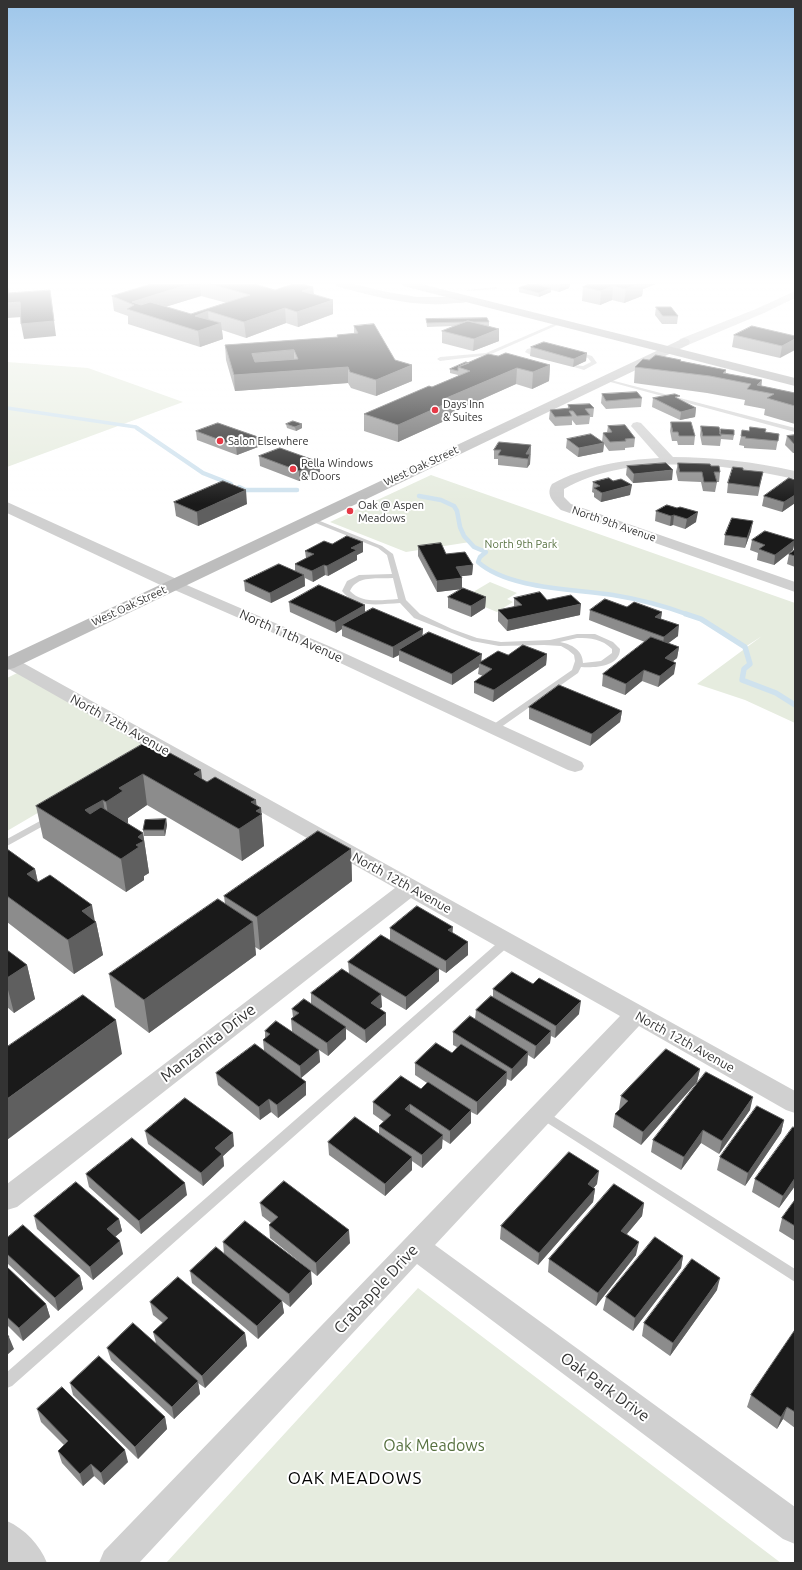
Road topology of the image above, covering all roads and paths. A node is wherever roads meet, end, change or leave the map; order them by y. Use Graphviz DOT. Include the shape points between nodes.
graph roads {
  1 [pos="456,357"];
  2 [pos="590,357"];
  3 [pos="651,357"];
  4 [pos="695,357"];
  5 [pos="745,357"];
  6 [pos="440,359"];
  7 [pos="576,366"];
  8 [pos="795,370"];
  9 [pos="605,379"];
  10 [pos="795,382"];
  11 [pos="638,426"];
  12 [pos="795,430"];
  13 [pos="669,460"];
  14 [pos="795,474"];
  15 [pos="7,507"];
  16 [pos="310,519"];
  17 [pos="395,576"];
  18 [pos="175,585"];
  19 [pos="795,587"];
  20 [pos="402,602"];
  21 [pos="551,642"];
  22 [pos="8,664"];
  23 [pos="579,665"];
  24 [pos="494,728"];
  25 [pos="575,766"];
  26 [pos="62,811"];
  27 [pos="7,843"];
  28 [pos="410,888"];
  29 [pos="506,942"];
  30 [pos="636,1014"];
  31 [pos="795,1103"];
  32 [pos="542,1114"];
  33 [pos="7,1199"];
  34 [pos="415,1247"];
  35 [pos="795,1276"];
  36 [pos="7,1381"];
  37 [pos="795,1527"];
  38 [pos="7,1538"];
  39 [pos="30,1563"];
  40 [pos="116,1563"];
  1 -- 6 [label="lane"];
  2 -- 7 [label="lane" via="594,362 584,368"];
  3 -- 9 [label="main road, West Oak Street"];
  4 -- 10 [label="main road"];
  5 -- 8 [label="main road"];
  9 -- 12 [label="lane"];
  9 -- 16 [label="main road, West Oak Street"];
  11 -- 13 [label="street"];
  13 -- 14 [label="street" via="726,462"];
  13 -- 19 [label="street, North 9th Avenue" via="599,469 557,487 556,498 566,507"];
  15 -- 18 [label="street, North 11th Avenue"];
  16 -- 17 [label="lane" via="380,546 390,554"];
  16 -- 18 [label="main road, West Oak Street"];
  17 -- 20 [label="lane"];
  17 -- 20 [label="lane" via="362,577 350,583 346,591 360,600"];
  18 -- 22 [label="main road, West Oak Street"];
  18 -- 24 [label="street, North 11th Avenue" via="325,650"];
  20 -- 21 [label="lane" via="417,616 475,640 504,644"];
  21 -- 23 [label="lane" via="571,648 580,658"];
  21 -- 23 [label="lane" via="578,636 591,637 607,641 616,649 616,653 609,661 594,666"];
  22 -- 28 [label="street, North 12th Avenue"];
  23 -- 24 [label="lane" via="575,671"];
  24 -- 25 [label="street, North 11th Avenue"];
  26 -- 27 [label="lane"];
  28 -- 29 [label="street, North 12th Avenue"];
  28 -- 33 [label="street, Manzanita Drive"];
  29 -- 30 [label="street, North 12th Avenue"];
  29 -- 36 [label="lane"];
  30 -- 31 [label="street, North 12th Avenue"];
  30 -- 32 [label="street, Crabapple Drive"];
  32 -- 34 [label="street, Crabapple Drive"];
  32 -- 35 [label="lane"];
  34 -- 37 [label="street, Oak Park Drive"];
  34 -- 40 [label="street, Crabapple Drive"];
  38 -- 39 [label="street"];
}
